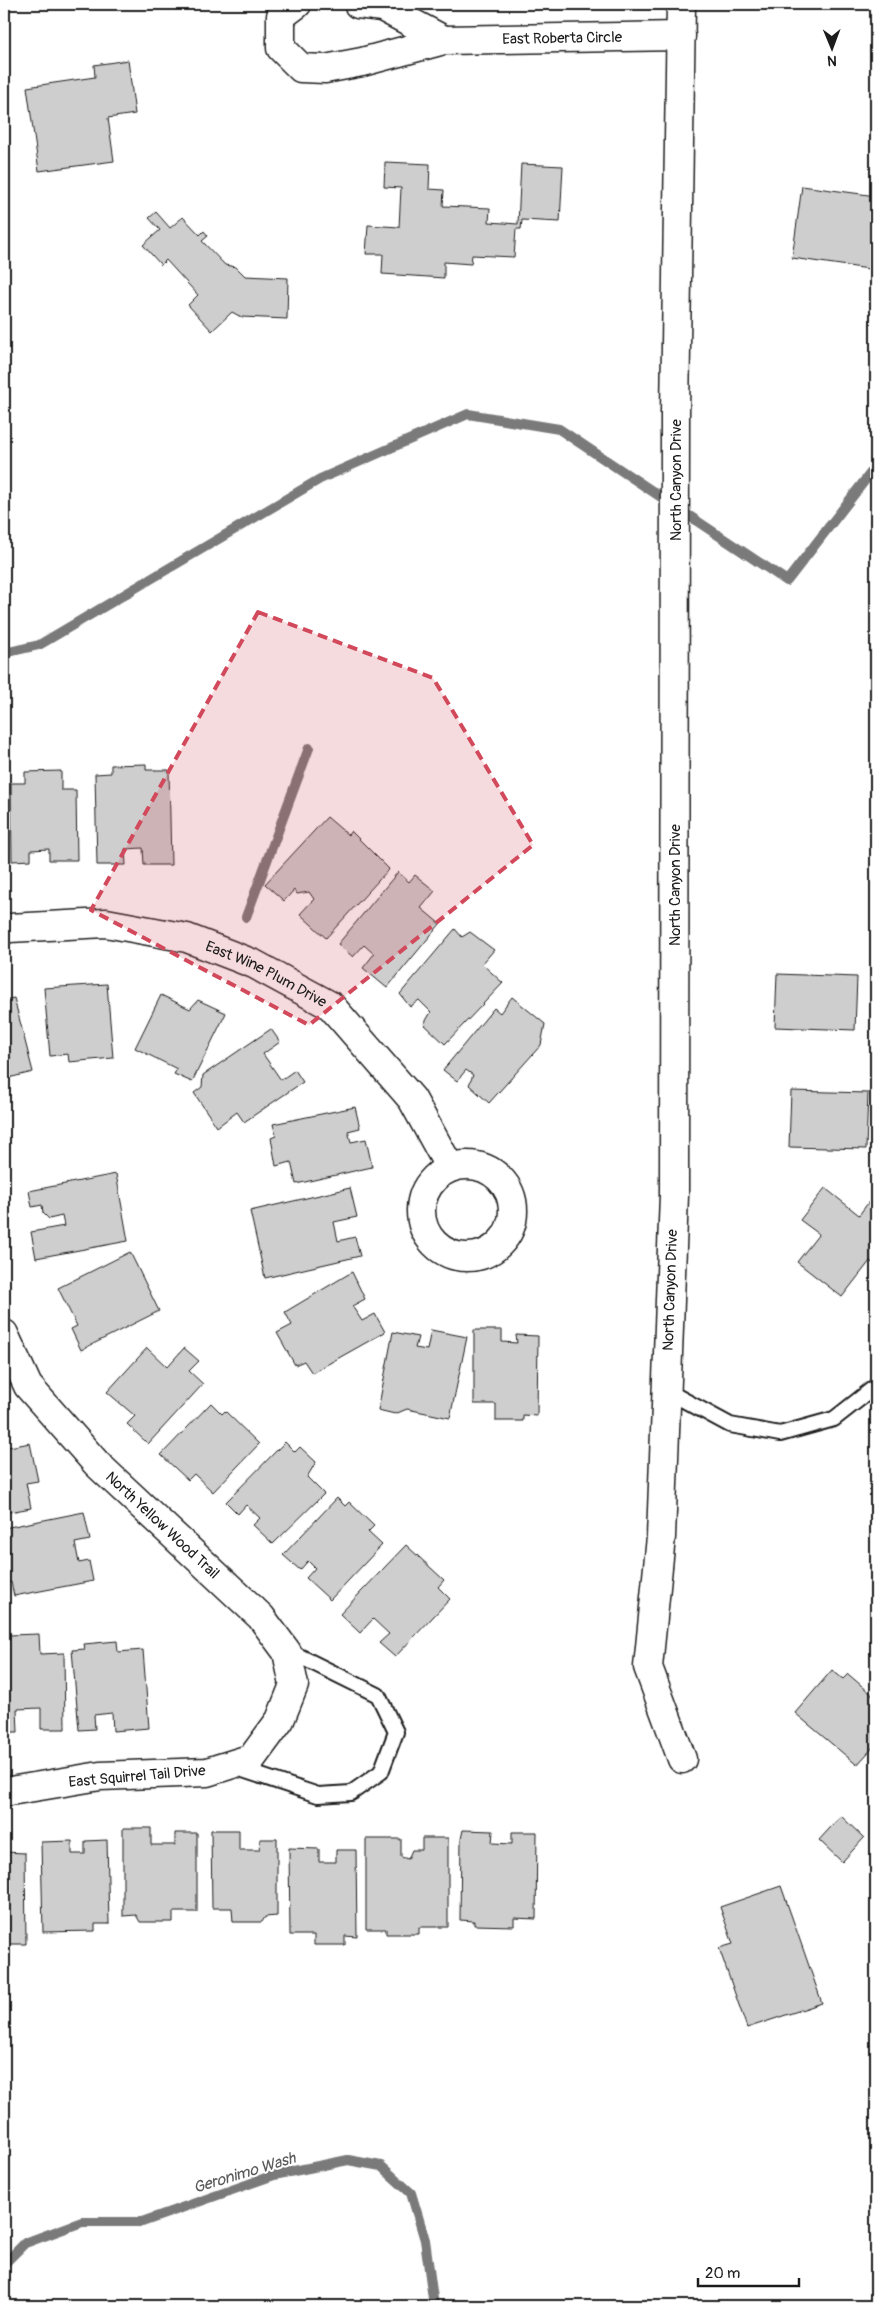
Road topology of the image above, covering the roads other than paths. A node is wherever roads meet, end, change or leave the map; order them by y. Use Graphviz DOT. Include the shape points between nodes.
graph roads {
  1 [pos="297,4"];
  2 [pos="358,4"];
  3 [pos="681,4"];
  4 [pos="681,36"];
  5 [pos="444,40"];
  6 [pos="4,930"];
  7 [pos="450,1168"];
  8 [pos="4,1334"];
  9 [pos="876,1386"];
  10 [pos="666,1391"];
  11 [pos="284,1648"];
  12 [pos="280,1720"];
  13 [pos="682,1759"];
  14 [pos="228,1765"];
  15 [pos="4,1792"];
  1 -- 5 [label="street, East Roberta Circle" via="281,16 281,48 301,68 325,69 362,62"];
  2 -- 5 [label="street, East Roberta Circle" via="382,7"];
  3 -- 4 [label="street, North Canyon Drive"];
  4 -- 5 [label="street, East Roberta Circle"];
  4 -- 10 [label="street, North Canyon Drive" via="675,414 674,1195"];
  6 -- 7 [label="street, East Wine Plum Drive" via="106,923 187,938 254,964 331,1006 412,1099"];
  8 -- 11 [label="street, North Yellow Wood Trail" via="28,1386 97,1464 261,1617"];
  9 -- 10 [label="lane" via="834,1419 780,1434 730,1425"];
  10 -- 13 [label="street, North Canyon Drive" via="662,1537 648,1667"];
  11 -- 12 [label="street, North Yellow Wood Trail" via="294,1685"];
  11 -- 14 [label="lane" via="378,1695 396,1732 382,1772 351,1792 318,1795"];
  12 -- 14 [label="street, East Squirrel Tail Drive" via="252,1758"];
  14 -- 15 [label="street, East Squirrel Tail Drive" via="207,1772 100,1776"];
}
